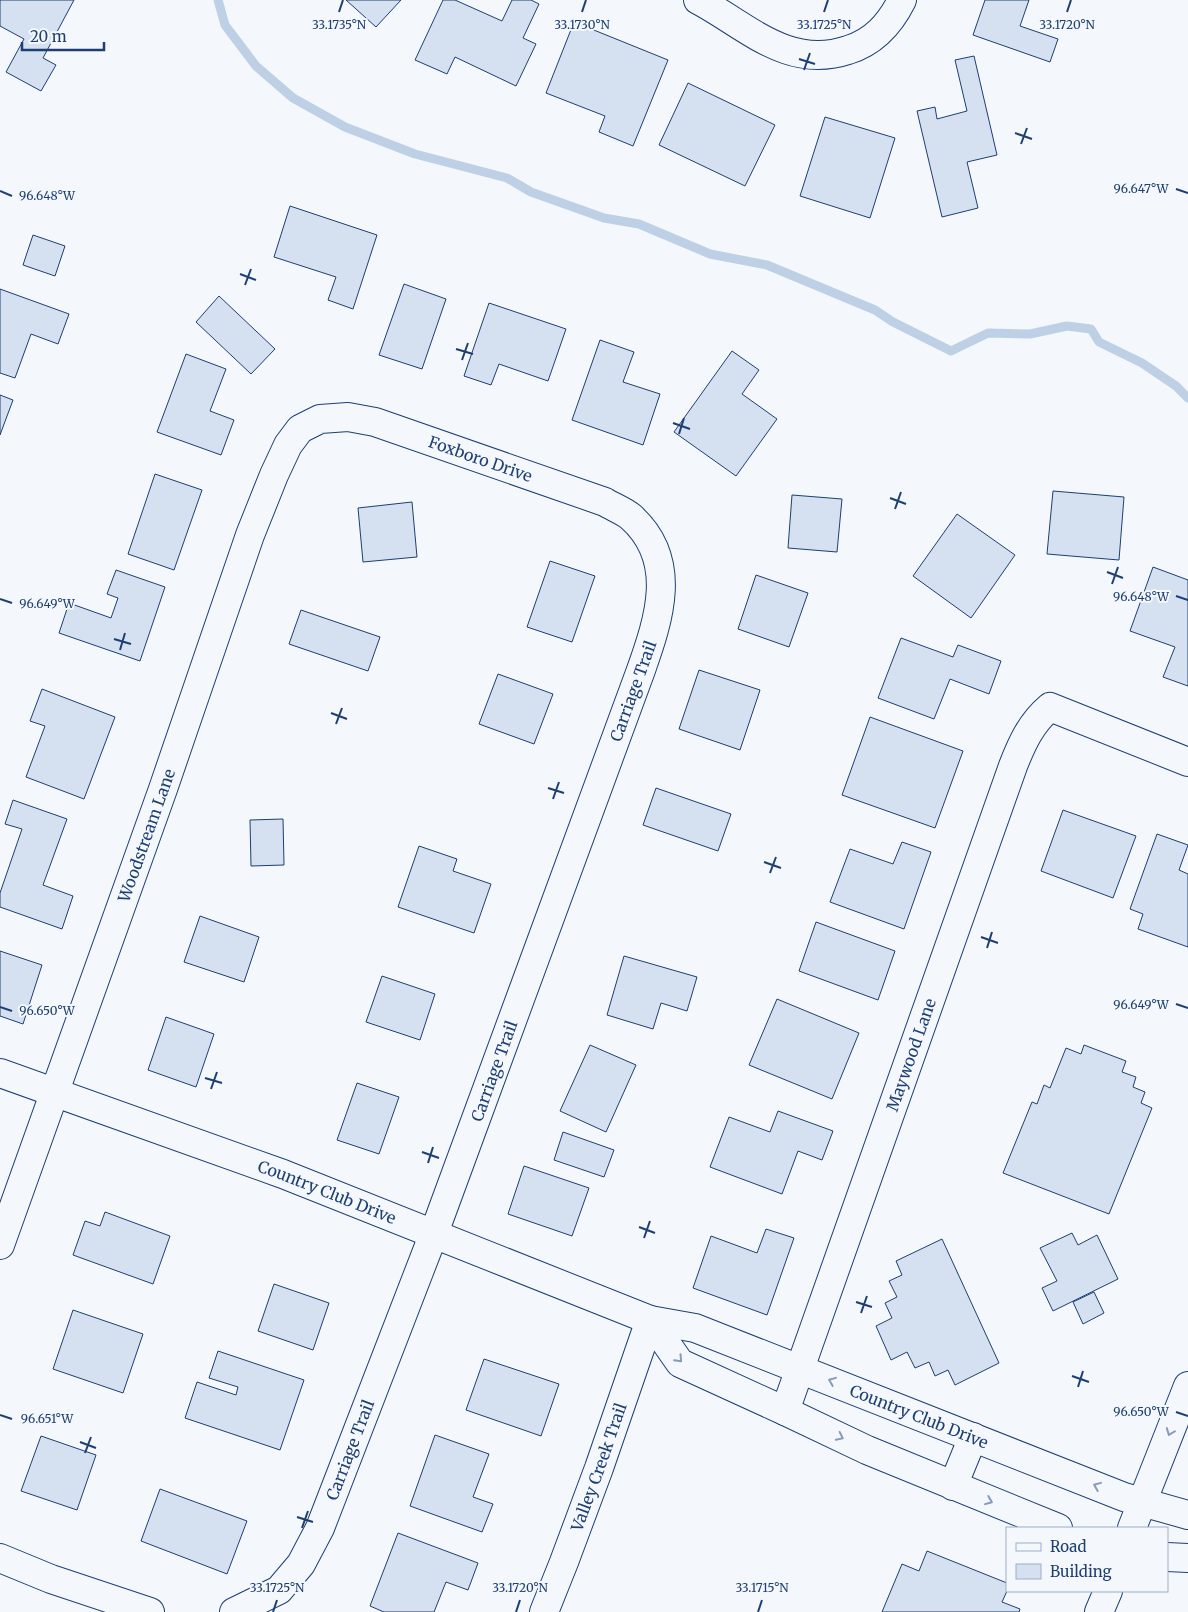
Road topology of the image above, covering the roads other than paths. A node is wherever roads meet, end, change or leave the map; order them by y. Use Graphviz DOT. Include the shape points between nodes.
graph roads {
  1 [pos="698,0"];
  2 [pos="902,0"];
  3 [pos="300,429"];
  4 [pos="650,538"];
  5 [pos="1188,762"];
  6 [pos="0,1073"];
  7 [pos="54,1093"];
  8 [pos="434,1233"];
  9 [pos="0,1244"];
  10 [pos="650,1320"];
  11 [pos="801,1369"];
  12 [pos="1188,1386"];
  13 [pos="785,1411"];
  14 [pos="973,1437"];
  15 [pos="953,1486"];
  16 [pos="1143,1503"];
  17 [pos="1188,1515"];
  18 [pos="1056,1527"];
  19 [pos="1132,1527"];
  20 [pos="1168,1557"];
  21 [pos="0,1558"];
  22 [pos="1188,1558"];
  23 [pos="1108,1592"];
  24 [pos="150,1612"];
  25 [pos="234,1612"];
  26 [pos="544,1612"];
  27 [pos="1099,1612"];
  1 -- 2 [label="street" via="773,45 801,55 828,56 877,35"];
  3 -- 4 [label="street, Foxboro Drive" via="320,420 348,417 375,422 605,502 631,516"];
  3 -- 7 [label="street, Woodstream Lane" via="288,445 250,535"];
  4 -- 8 [label="street, Carriage Trail" via="660,566 661,593 656,626"];
  5 -- 11 [label="street, Maywood Lane" via="1050,707 1034,723 1020,750"];
  6 -- 7 [label="street, Country Club Drive"];
  7 -- 8 [label="street, Country Club Drive" via="268,1168"];
  7 -- 9 [label="street, Woodstream Lane"];
  8 -- 10 [label="street, Country Club Drive"];
  8 -- 25 [label="street, Carriage Trail" via="320,1528 301,1564 279,1590"];
  10 -- 11 [label="street, Country Club Drive" via="695,1328"];
  10 -- 13 [label="street, one-way" via="680,1363"];
  10 -- 26 [label="street, Valley Creek Trail"];
  11 -- 13 [label="street, Maywood Lane"];
  14 -- 11 [label="street, Country Club Drive, one-way"];
  12 -- 16 [label="street, one-way"];
  13 -- 15 [label="street, one-way"];
  14 -- 15 [label="street"];
  16 -- 14 [label="street, Country Club Drive, one-way"];
  15 -- 18 [label="street, one-way"];
  16 -- 17 [label="street, Country Club Drive"];
  16 -- 19 [label="street"];
  20 -- 22 [label="street"];
  21 -- 24 [label="street" via="51,1580"];
  23 -- 27 [label="street"];
}
